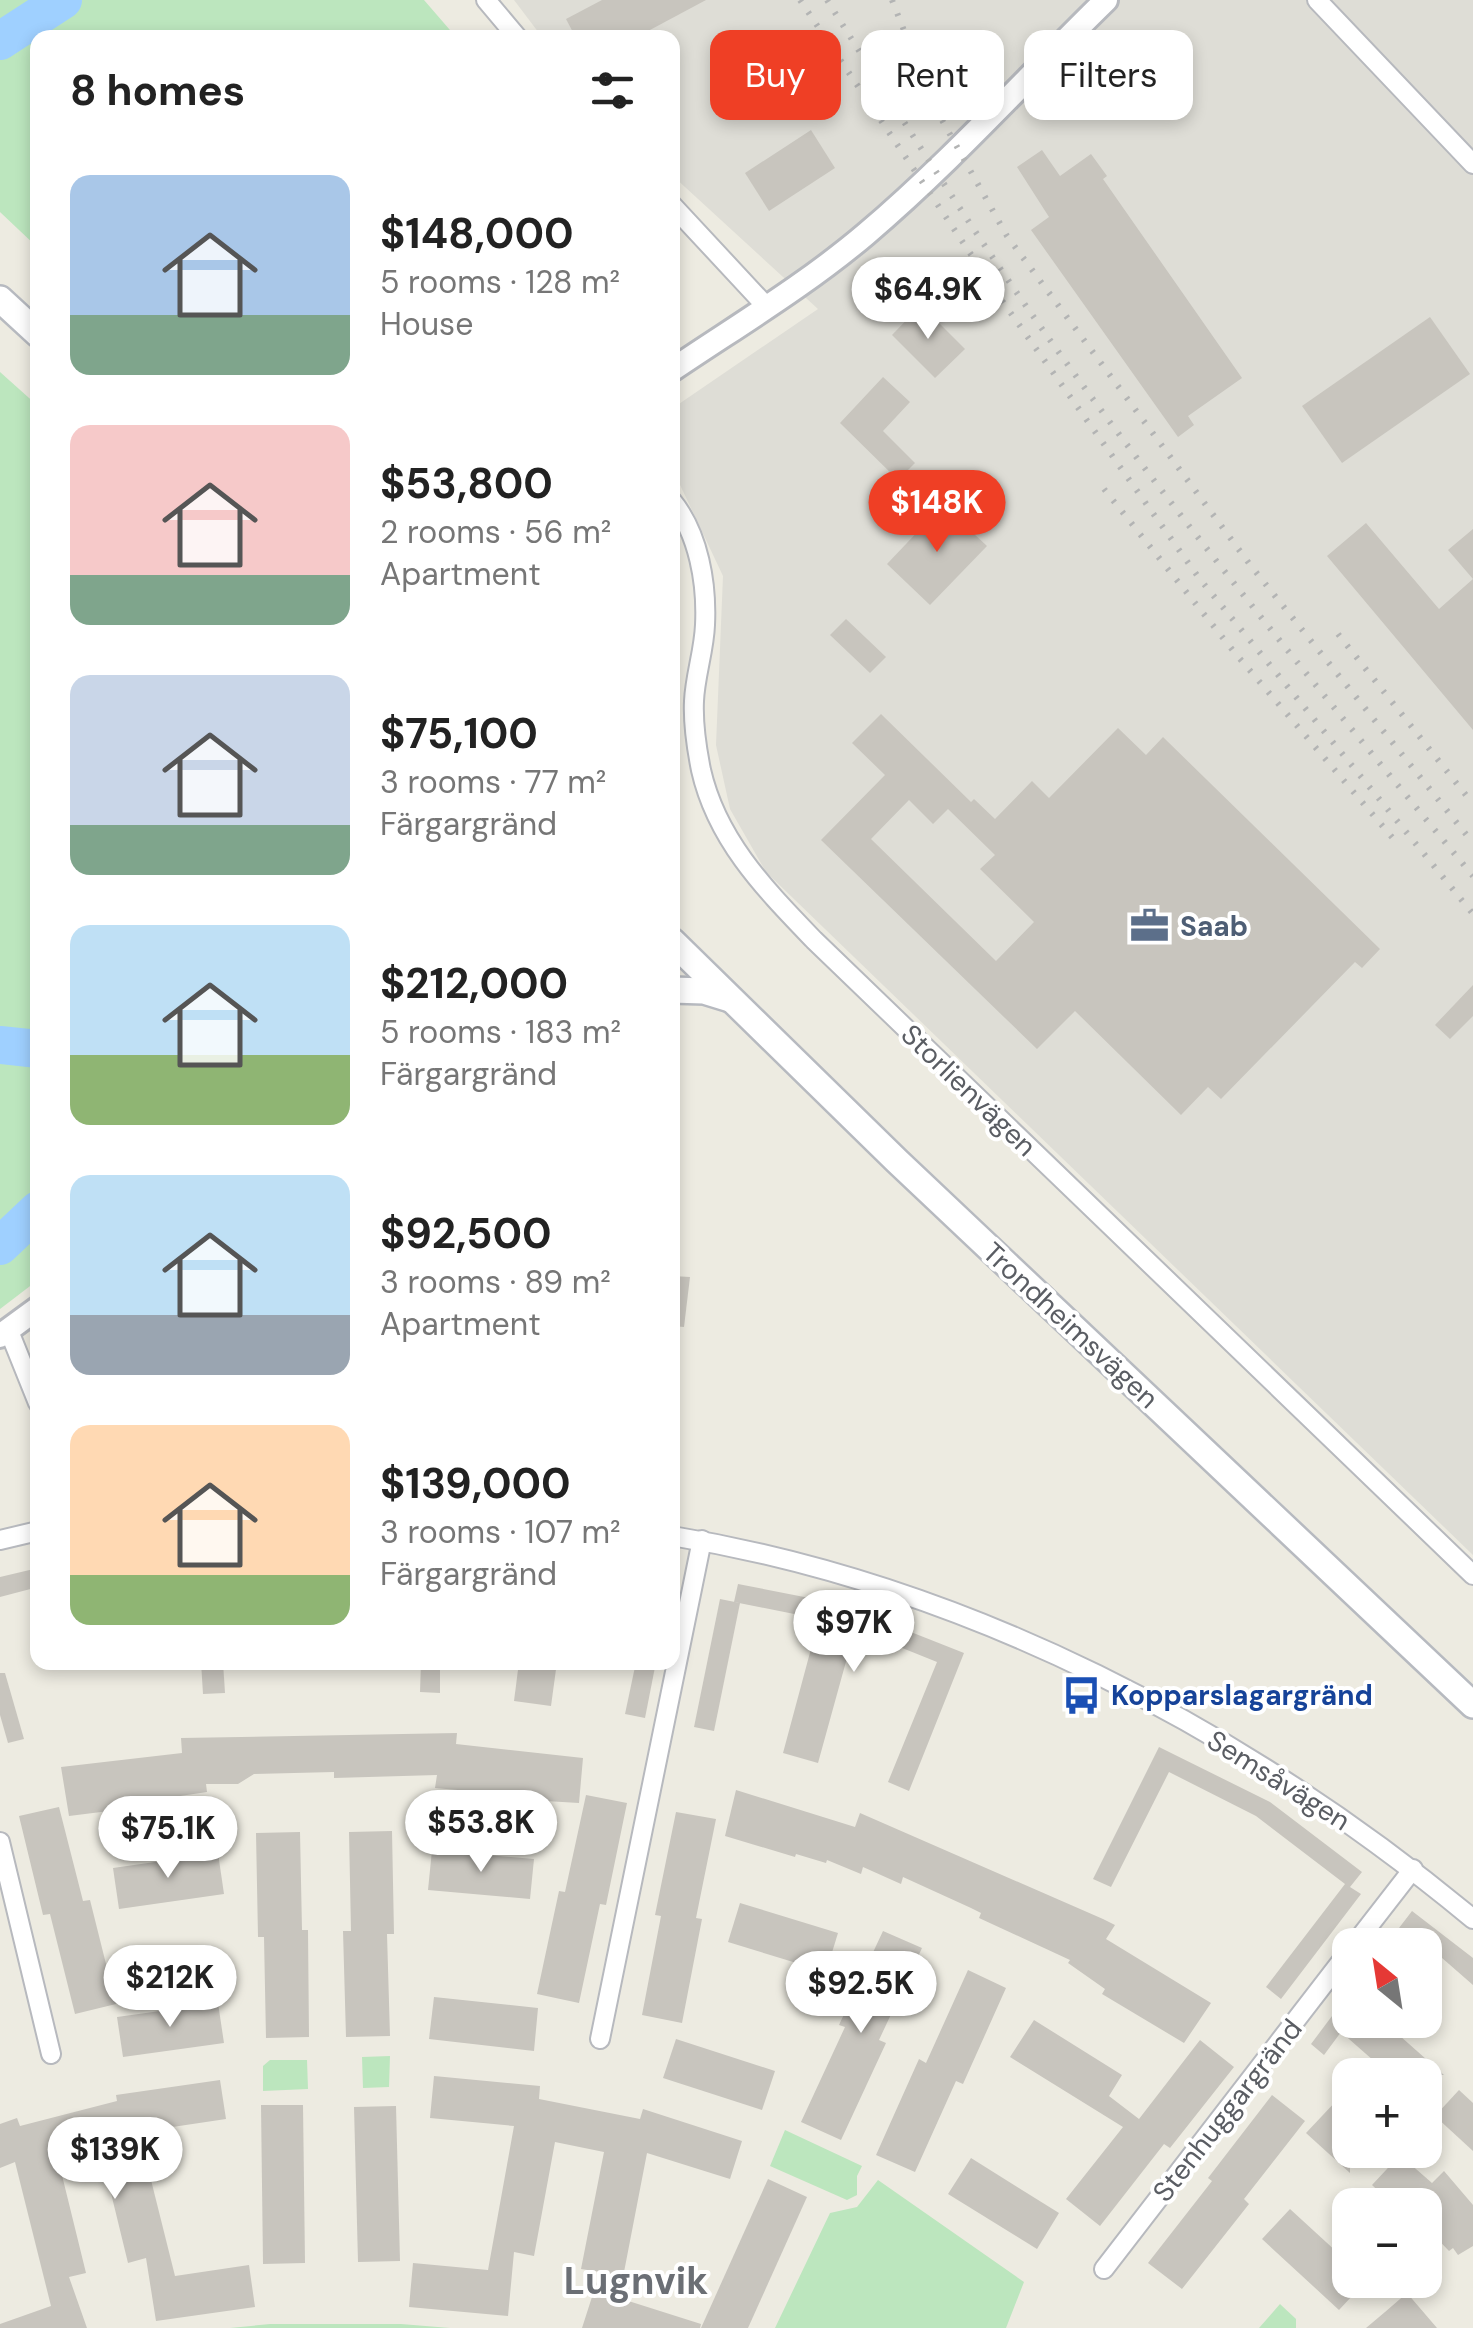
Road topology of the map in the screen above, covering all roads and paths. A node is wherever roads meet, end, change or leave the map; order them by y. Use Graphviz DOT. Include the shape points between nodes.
graph roads {
  1 [pos="486,0"];
  2 [pos="1106,0"];
  3 [pos="1318,0"];
  4 [pos="511,30"];
  5 [pos="1473,164"];
  6 [pos="680,215"];
  7 [pos="0,299"];
  8 [pos="766,306"];
  9 [pos="30,327"];
  10 [pos="680,365"];
  11 [pos="680,512"];
  12 [pos="680,948"];
  13 [pos="680,990"];
  14 [pos="735,1000"];
  15 [pos="30,1314"];
  16 [pos="4,1334"];
  17 [pos="30,1386"];
  18 [pos="30,1533"];
  19 [pos="680,1537"];
  20 [pos="0,1540"];
  21 [pos="702,1540"];
  22 [pos="1473,1575"];
  23 [pos="680,1648"];
  24 [pos="675,1670"];
  25 [pos="1473,1704"];
  26 [pos="0,1842"];
  27 [pos="1412,1868"];
  28 [pos="1473,1918"];
  29 [pos="1367,1928"];
  30 [pos="1332,1974"];
  31 [pos="600,2039"];
  32 [pos="52,2054"];
  33 [pos="1104,2269"];
  1 -- 4 [label="street"];
  2 -- 8 [label="street" via="865,235"];
  3 -- 5 [label="street"];
  6 -- 8 [label="street"];
  7 -- 9 [label="main road"];
  8 -- 10 [label="street"];
  11 -- 22 [label="street, Storlienvägen" via="701,563 705,626 693,703 702,771 722,829 753,876"];
  12 -- 14 [label="main road, Trondheimsvägen"];
  13 -- 14 [label="main road"];
  14 -- 25 [label="main road, Trondheimsvägen"];
  15 -- 16 [label="street"];
  16 -- 17 [label="street"];
  18 -- 20 [label="street"];
  19 -- 21 [label="street, Semsåvägen"];
  21 -- 23 [label="street"];
  21 -- 27 [label="street, Semsåvägen" via="865,1582 1000,1629 1287,1780"];
  24 -- 31 [label="street"];
  26 -- 32 [label="street"];
  27 -- 28 [label="street, Semsåvägen"];
  27 -- 29 [label="street, Stenhuggargränd"];
  30 -- 33 [label="street, Stenhuggargränd"];
}
